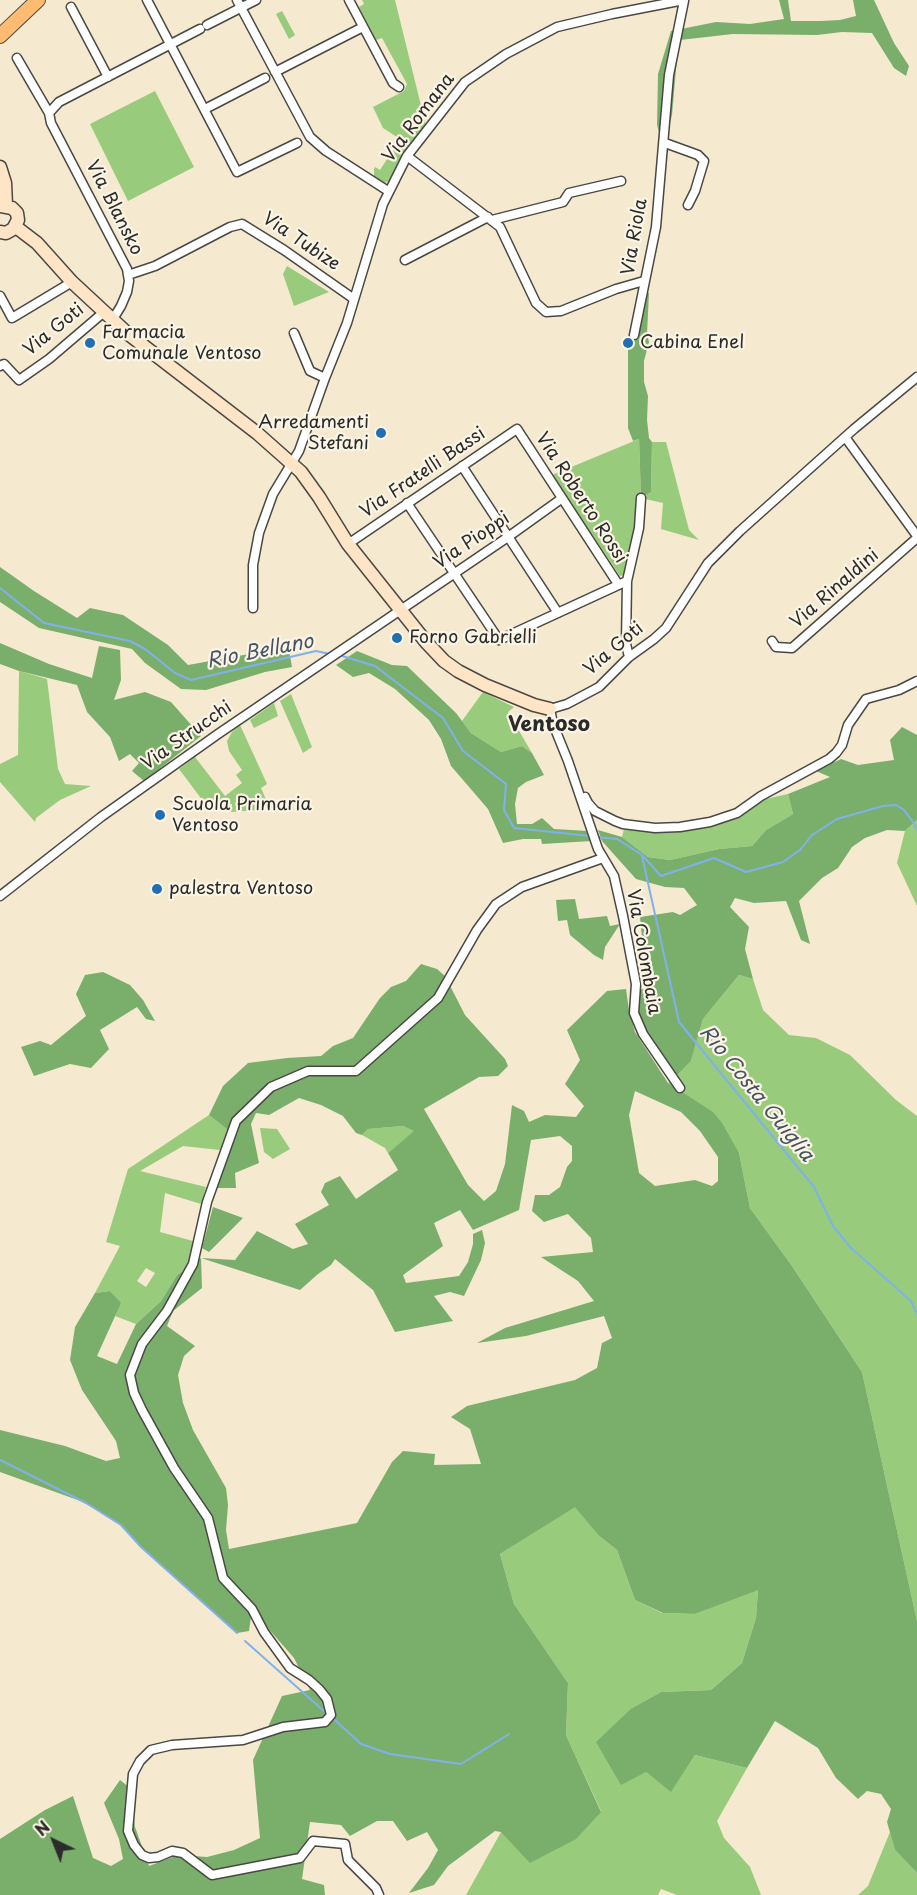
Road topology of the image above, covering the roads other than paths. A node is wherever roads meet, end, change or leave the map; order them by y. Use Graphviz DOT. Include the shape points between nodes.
graph roads {
  1 [pos="38,0"];
  2 [pos="147,0"];
  3 [pos="256,0"];
  4 [pos="350,0"];
  5 [pos="684,0"];
  6 [pos="239,4"];
  7 [pos="71,7"];
  8 [pos="363,27"];
  9 [pos="0,36"];
  10 [pos="171,44"];
  11 [pos="18,58"];
  12 [pos="275,72"];
  13 [pos="108,77"];
  14 [pos="264,78"];
  15 [pos="399,87"];
  16 [pos="205,110"];
  17 [pos="49,112"];
  18 [pos="297,143"];
  19 [pos="665,143"];
  20 [pos="407,156"];
  21 [pos="0,167"];
  22 [pos="621,180"];
  23 [pos="388,191"];
  24 [pos="688,205"];
  25 [pos="3,206"];
  26 [pos="490,219"];
  27 [pos="16,227"];
  28 [pos="0,232"];
  29 [pos="405,260"];
  30 [pos="128,275"];
  31 [pos="644,281"];
  32 [pos="72,282"];
  33 [pos="0,296"];
  34 [pos="354,299"];
  35 [pos="108,316"];
  36 [pos="294,333"];
  37 [pos="634,335"];
  38 [pos="0,366"];
  39 [pos="917,377"];
  40 [pos="325,378"];
  41 [pos="517,429"];
  42 [pos="845,437"];
  43 [pos="292,463"];
  44 [pos="462,466"];
  45 [pos="641,498"];
  46 [pos="561,499"];
  47 [pos="406,503"];
  48 [pos="508,537"];
  49 [pos="917,537"];
  50 [pos="348,544"];
  51 [pos="454,573"];
  52 [pos="622,582"];
  53 [pos="253,608"];
  54 [pos="400,610"];
  55 [pos="558,613"];
  56 [pos="772,641"];
  57 [pos="629,657"];
  58 [pos="917,681"];
  59 [pos="550,709"];
  60 [pos="575,782"];
  61 [pos="603,858"];
  62 [pos="0,896"];
  63 [pos="680,1088"];
  64 [pos="381,1895"];
  1 -- 9 [label="main road"];
  2 -- 10 [label="street"];
  3 -- 6 [label="street"];
  4 -- 8 [label="street"];
  5 -- 19 [label="street, Via Riola" via="669,75"];
  5 -- 20 [label="street, Via Romana" via="557,27 506,54 465,82"];
  6 -- 10 [label="street"];
  6 -- 12 [label="street"];
  7 -- 13 [label="street"];
  8 -- 12 [label="street"];
  8 -- 15 [label="street" via="393,83"];
  10 -- 13 [label="street"];
  10 -- 16 [label="street"];
  11 -- 17 [label="street, Via Blansko"];
  12 -- 23 [label="street" via="313,141"];
  13 -- 17 [label="street" via="59,102"];
  14 -- 16 [label="street"];
  16 -- 18 [label="street" via="237,172"];
  17 -- 30 [label="street, Via Blansko"];
  19 -- 24 [label="street" via="704,161"];
  19 -- 31 [label="street, Via Riola" via="656,227"];
  20 -- 23 [label="street, Via Romana"];
  20 -- 26 [label="street"];
  21 -- 25 [label="street, Via Goti" via="5,183"];
  22 -- 26 [label="street" via="569,193 563,202"];
  23 -- 34 [label="street, Via Romana"];
  25 -- 27 [label="street, Via Goti" via="17,213"];
  26 -- 29 [label="street"];
  26 -- 31 [label="street" via="500,227 536,303 546,312 561,311"];
  27 -- 28 [label="street"];
  27 -- 32 [label="street, Via Goti" via="37,243"];
  30 -- 34 [label="street, Via Tubize" via="242,224"];
  30 -- 35 [label="street, Via Blansko" via="125,298"];
  31 -- 37 [label="street, Via Riola"];
  32 -- 33 [label="street, Via Goti" via="12,318"];
  32 -- 35 [label="street, Via Goti"];
  34 -- 40 [label="street, Via Romana"];
  35 -- 38 [label="street, Via Goti" via="19,380 4,364"];
  35 -- 43 [label="street, Via Goti"];
  36 -- 40 [label="street" via="310,371"];
  39 -- 42 [label="street, Via Goti"];
  40 -- 43 [label="street, Via Romana"];
  41 -- 44 [label="street, Via Fratelli Bassi"];
  41 -- 46 [label="street, Via Roberto Rossi"];
  42 -- 49 [label="street, Via Rinaldini"];
  42 -- 57 [label="street, Via Goti" via="708,563 666,628"];
  43 -- 50 [label="street, Via Goti"];
  43 -- 53 [label="street, Via Romana" via="273,494 256,544"];
  44 -- 47 [label="street, Via Fratelli Bassi"];
  44 -- 48 [label="street"];
  45 -- 52 [label="street" via="639,528"];
  46 -- 48 [label="street, Via Pioppi"];
  46 -- 52 [label="street, Via Roberto Rossi"];
  47 -- 50 [label="street, Via Fratelli Bassi"];
  47 -- 51 [label="street"];
  48 -- 51 [label="street, Via Pioppi"];
  48 -- 55 [label="street"];
  49 -- 56 [label="street, Via Rinaldini" via="792,648 776,647"];
  50 -- 54 [label="street, Via Goti"];
  51 -- 54 [label="street, Via Pioppi"];
  51 -- 55 [label="street" via="499,640"];
  52 -- 55 [label="street"];
  52 -- 57 [label="street"];
  54 -- 59 [label="street, Via Goti" via="450,665 485,685"];
  54 -- 62 [label="street, Via Strucchi" via="113,808"];
  57 -- 59 [label="street, Via Goti" via="598,687"];
  58 -- 60 [label="street, Via Colombaia" via="866,699 848,725 842,745 829,759 737,813 710,822 655,828 623,824 595,811"];
  59 -- 60 [label="street, Via Colombaia"];
  60 -- 61 [label="street, Via Colombaia"];
  61 -- 63 [label="street, Via Colombaia" via="613,872 623,916 636,984 634,1013 643,1034"];
  61 -- 64 [label="street" via="522,887 496,904 438,998 356,1071 308,1071 271,1088 236,1121 207,1202 193,1264 167,1311 142,1344 130,1375 142,1410 208,1518 223,1578 252,1609 290,1668 320,1689 331,1715 325,1722 283,1727 243,1740 151,1750 133,1774 128,1831 134,1845 149,1858 172,1851 183,1853 212,1875 300,1858 313,1841 345,1844 348,1860"];
}
